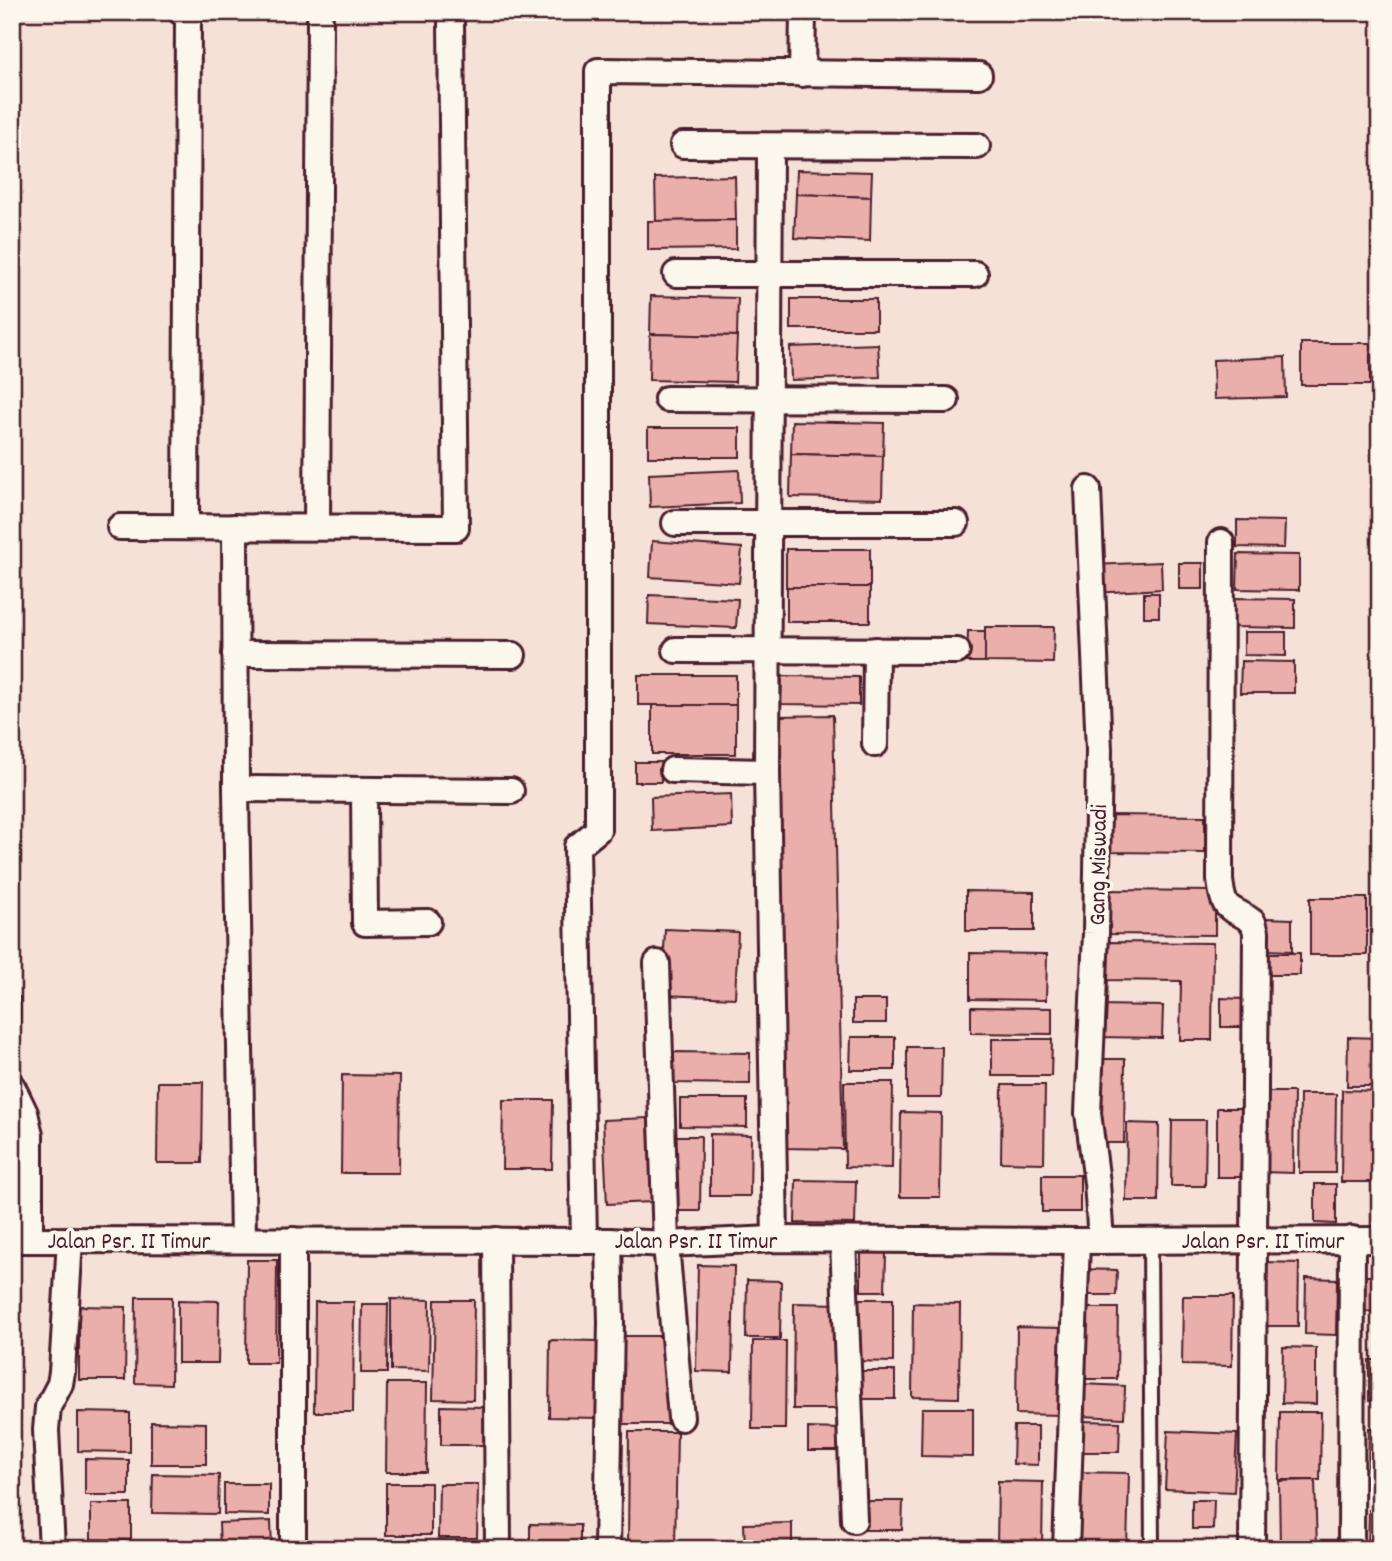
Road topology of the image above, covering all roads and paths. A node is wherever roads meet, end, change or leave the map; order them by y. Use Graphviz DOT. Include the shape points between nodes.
graph roads {
  1 [pos="181,12"];
  2 [pos="803,12"];
  3 [pos="320,20"];
  4 [pos="451,22"];
  5 [pos="802,74"];
  6 [pos="979,75"];
  7 [pos="683,145"];
  8 [pos="770,146"];
  9 [pos="977,146"];
  10 [pos="676,274"];
  11 [pos="769,274"];
  12 [pos="975,274"];
  13 [pos="667,399"];
  14 [pos="769,399"];
  15 [pos="946,400"];
  16 [pos="1088,489"];
  17 [pos="675,523"];
  18 [pos="769,523"];
  19 [pos="956,523"];
  20 [pos="120,527"];
  21 [pos="186,527"];
  22 [pos="235,527"];
  23 [pos="317,527"];
  24 [pos="1221,542"];
  25 [pos="676,650"];
  26 [pos="768,650"];
  27 [pos="876,650"];
  28 [pos="957,651"];
  29 [pos="235,654"];
  30 [pos="513,655"];
  31 [pos="875,744"];
  32 [pos="673,770"];
  33 [pos="767,772"];
  34 [pos="236,789"];
  35 [pos="364,790"];
  36 [pos="511,790"];
  37 [pos="428,922"];
  38 [pos="657,963"];
  39 [pos="12,1086"];
  40 [pos="775,1239"];
  41 [pos="1352,1239"];
  42 [pos="21,1240"];
  43 [pos="70,1240"];
  44 [pos="243,1240"];
  45 [pos="293,1240"];
  46 [pos="496,1240"];
  47 [pos="843,1240"];
  48 [pos="1380,1240"];
  49 [pos="584,1241"];
  50 [pos="609,1241"];
  51 [pos="1089,1241"];
  52 [pos="1150,1241"];
  53 [pos="1255,1241"];
  54 [pos="666,1244"];
  55 [pos="681,1418"];
  56 [pos="854,1520"];
  57 [pos="52,1549"];
  58 [pos="293,1549"];
  59 [pos="498,1549"];
  60 [pos="607,1549"];
  61 [pos="1066,1549"];
  62 [pos="1152,1549"];
  63 [pos="1252,1549"];
  64 [pos="1351,1549"];
  1 -- 21 [label="street" via="188,14"];
  2 -- 5 [label="street"];
  3 -- 23 [label="street"];
  4 -- 23 [label="street" via="456,528"];
  5 -- 6 [label="street"];
  5 -- 49 [label="street" via="598,71 598,830 577,847"];
  7 -- 8 [label="street"];
  8 -- 9 [label="street"];
  8 -- 11 [label="street"];
  10 -- 11 [label="street"];
  11 -- 12 [label="street"];
  11 -- 14 [label="street"];
  13 -- 14 [label="street"];
  14 -- 15 [label="street"];
  14 -- 18 [label="street"];
  16 -- 51 [label="street, Gang Miswadi" via="1099,750 1088,1113 1097,1183"];
  17 -- 18 [label="street"];
  18 -- 19 [label="street"];
  18 -- 26 [label="street"];
  20 -- 21 [label="street"];
  21 -- 22 [label="street"];
  22 -- 23 [label="street"];
  22 -- 29 [label="street"];
  24 -- 53 [label="street" via="1220,880 1224,903 1253,922 1256,932"];
  25 -- 26 [label="street"];
  26 -- 27 [label="street"];
  26 -- 33 [label="street"];
  27 -- 28 [label="street"];
  27 -- 31 [label="street"];
  29 -- 30 [label="street"];
  29 -- 34 [label="street"];
  32 -- 33 [label="street"];
  33 -- 40 [label="street"];
  34 -- 35 [label="street"];
  34 -- 44 [label="street"];
  35 -- 36 [label="street"];
  35 -- 37 [label="street" via="365,923"];
  38 -- 54 [label="street"];
  39 -- 42 [label="street" via="30,1135"];
  40 -- 47 [label="street, Jalan Psr. II Timur"];
  40 -- 54 [label="street, Jalan Psr. II Timur"];
  41 -- 48 [label="street, Jalan Psr. II Timur"];
  41 -- 53 [label="street, Jalan Psr. II Timur"];
  41 -- 64 [label="street"];
  42 -- 43 [label="street, Jalan Psr. II Timur"];
  43 -- 44 [label="street, Jalan Psr. II Timur"];
  43 -- 57 [label="street" via="62,1372 48,1407"];
  44 -- 45 [label="street, Jalan Psr. II Timur"];
  45 -- 46 [label="street, Jalan Psr. II Timur"];
  45 -- 58 [label="street"];
  46 -- 49 [label="street, Jalan Psr. II Timur"];
  46 -- 59 [label="street"];
  47 -- 51 [label="street, Jalan Psr. II Timur"];
  47 -- 56 [label="street"];
  49 -- 50 [label="street, Jalan Psr. II Timur"];
  50 -- 54 [label="street, Jalan Psr. II Timur"];
  50 -- 60 [label="street"];
  51 -- 52 [label="street, Jalan Psr. II Timur"];
  51 -- 61 [label="street, Gang Miswadi"];
  52 -- 53 [label="street, Jalan Psr. II Timur"];
  52 -- 62 [label="lane"];
  53 -- 63 [label="street"];
  54 -- 55 [label="street"];
}
